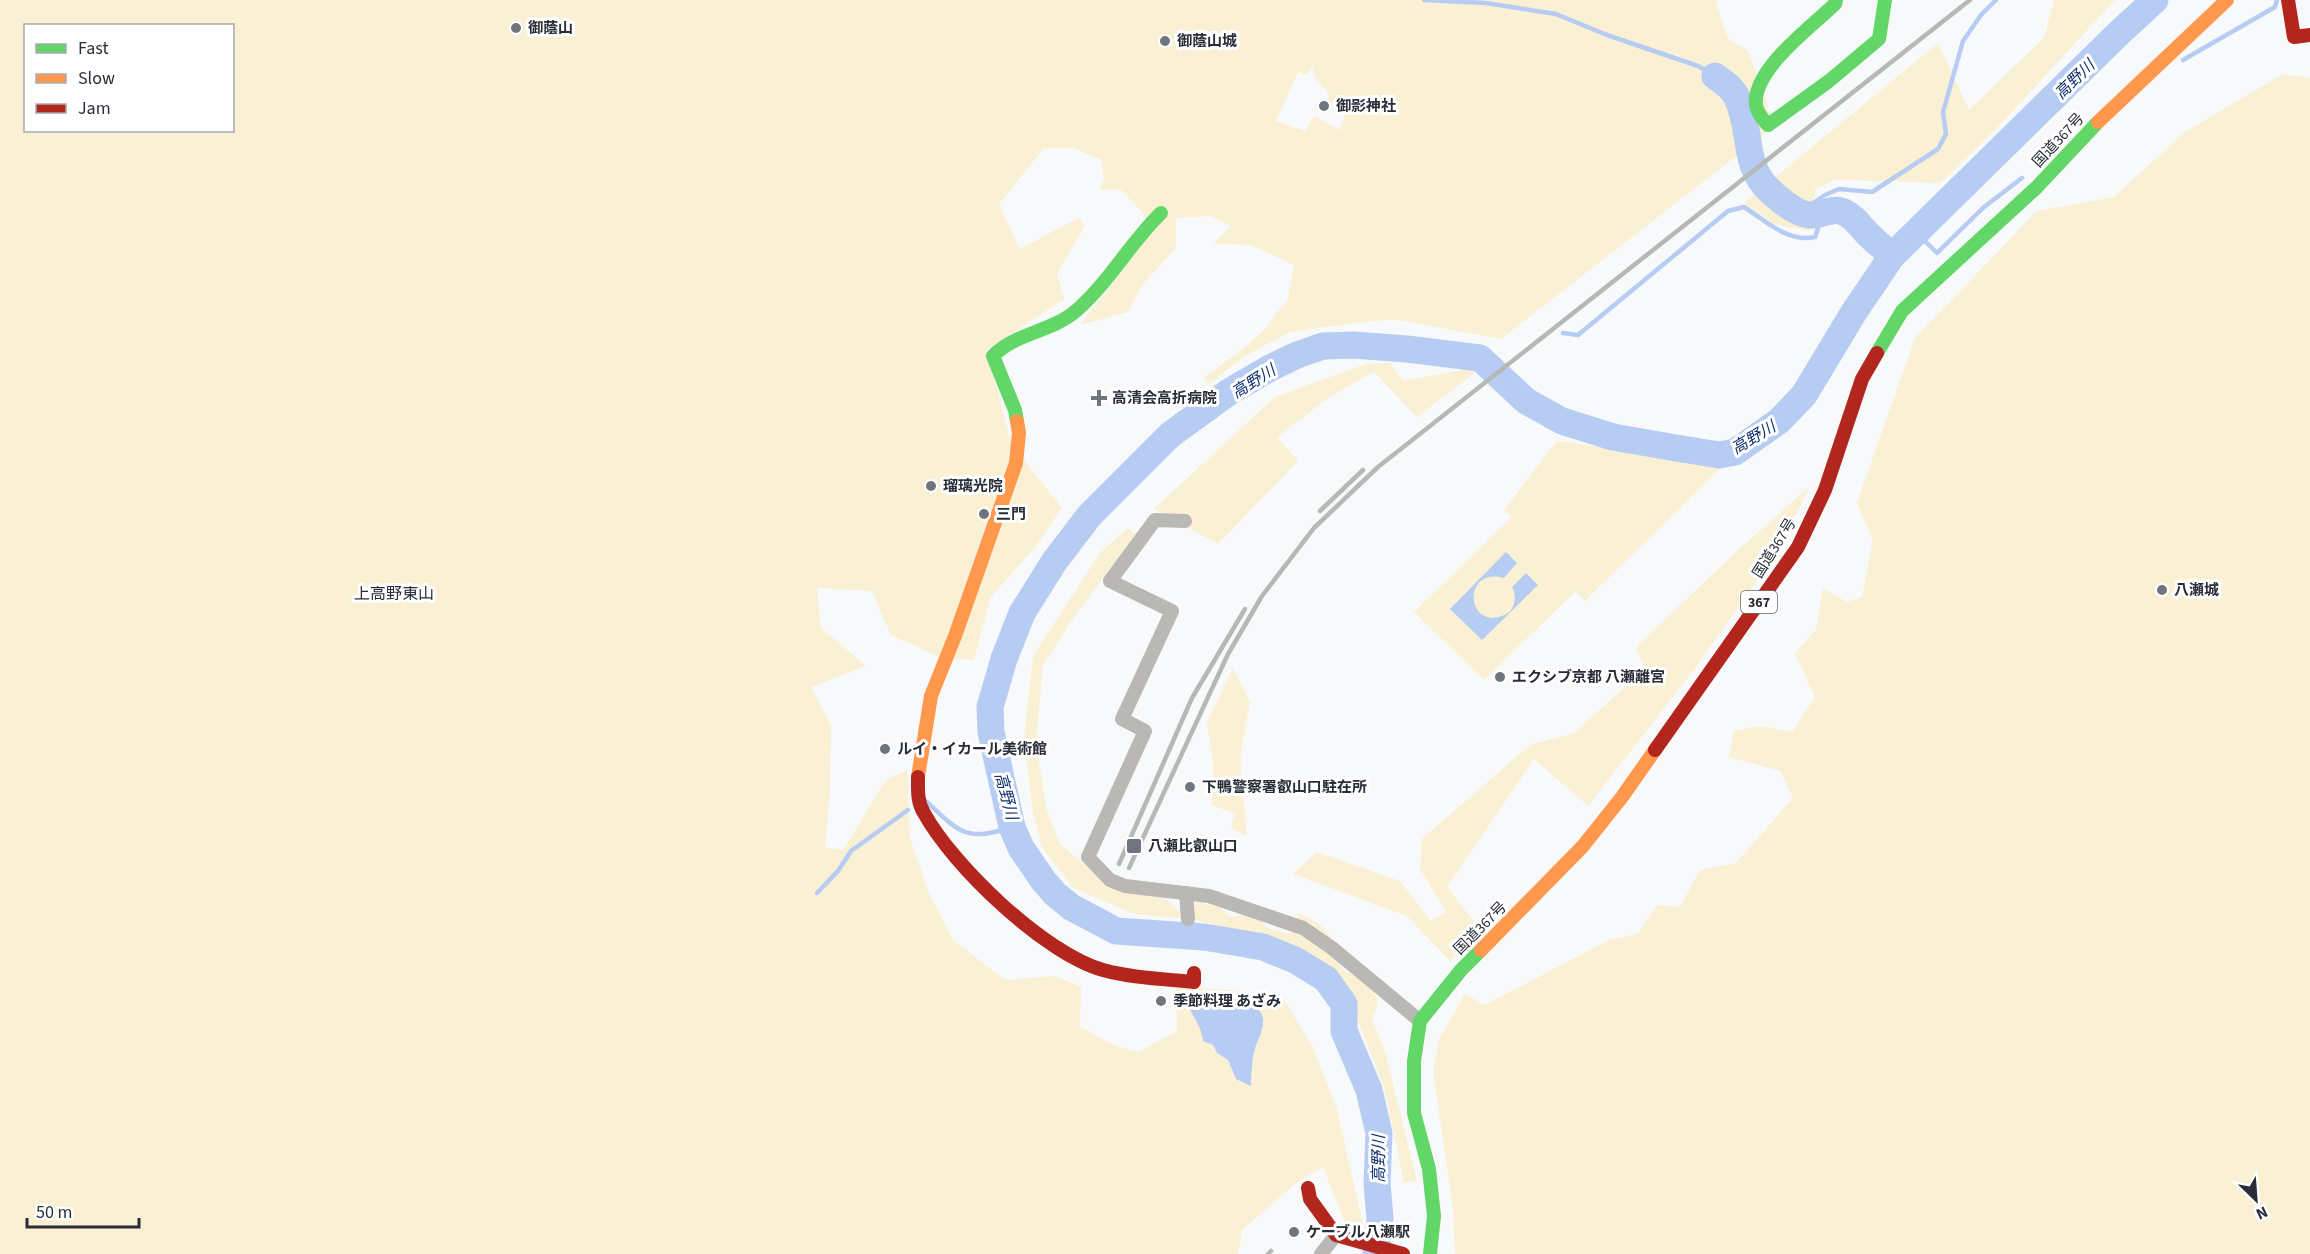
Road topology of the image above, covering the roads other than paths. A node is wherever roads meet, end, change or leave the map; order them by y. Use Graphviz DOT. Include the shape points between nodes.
graph roads {
  1 [pos="1836,0"];
  2 [pos="1885,0"];
  3 [pos="2227,0"];
  4 [pos="2288,0"];
  5 [pos="2310,35"];
  6 [pos="1161,213"];
  7 [pos="1185,521"];
  8 [pos="1186,893"];
  9 [pos="1188,919"];
  10 [pos="1194,973"];
  11 [pos="1420,1021"];
  12 [pos="1308,1188"];
  13 [pos="1336,1235"];
  14 [pos="1320,1254"];
  15 [pos="1403,1254"];
  16 [pos="1430,1254"];
  1 -- 2 [label="main road" via="1769,67 1760,83 1756,108 1768,125 1879,39"];
  3 -- 11 [label="main road, 国道367号 / 367" via="2116,103 2037,187 1902,310 1862,379 1825,490 1798,547 1622,798 1590,838 1461,970"];
  4 -- 5 [label="main road" via="2294,38"];
  6 -- 10 [label="main road" via="1146,225 1081,305 1061,321 1027,333 993,356 1015,410 1016,463 931,696 918,797 923,812 957,860 1024,925 1068,954 1102,970 1140,977 1194,981"];
  7 -- 8 [label="street" via="1155,520 1110,581 1172,611 1122,719 1145,730 1088,857 1110,880 1125,886"];
  8 -- 9 [label="street"];
  8 -- 11 [label="street" via="1209,896 1303,928"];
  11 -- 16 [label="main road" via="1414,1060 1414,1113 1429,1169 1434,1216"];
  12 -- 13 [label="main road" via="1310,1199"];
  13 -- 14 [label="street"];
  13 -- 15 [label="main road"];
}
